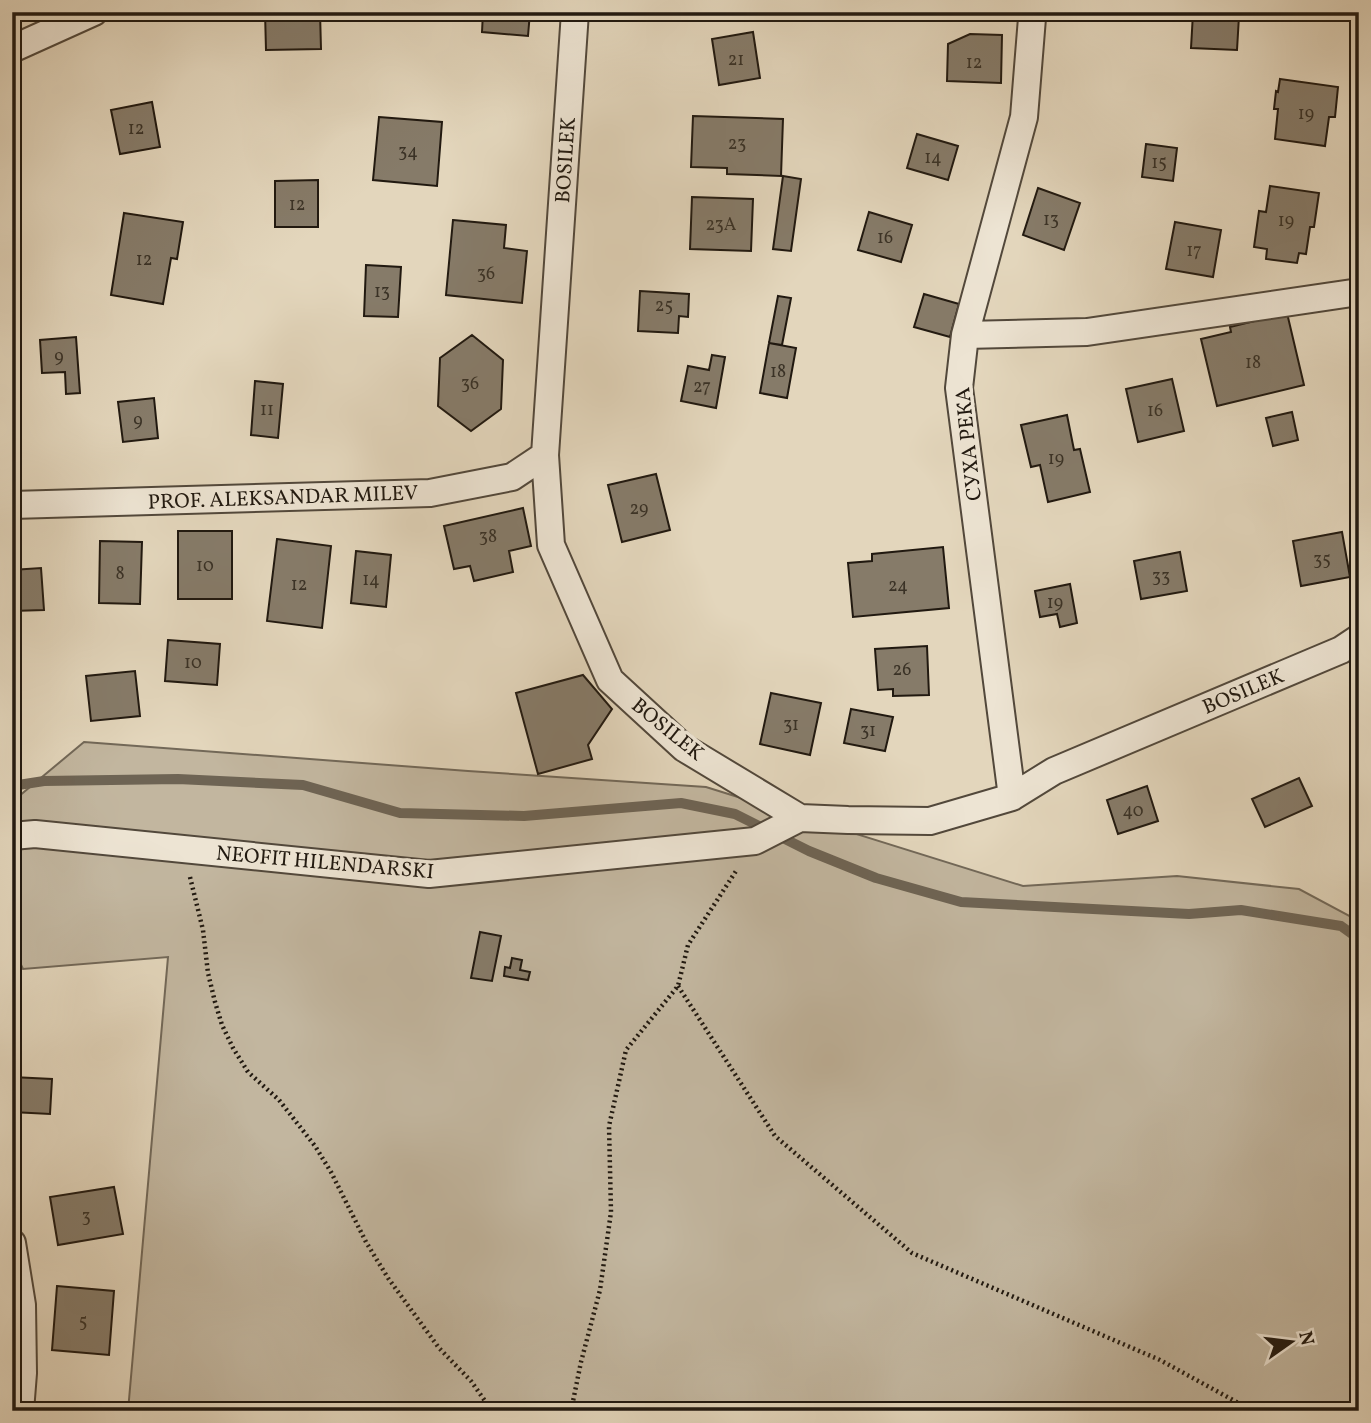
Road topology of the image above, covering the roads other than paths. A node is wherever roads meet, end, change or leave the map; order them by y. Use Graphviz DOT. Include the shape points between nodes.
graph roads {
  1 [pos="94,12"];
  2 [pos="575,12"];
  3 [pos="1031,12"];
  4 [pos="12,49"];
  5 [pos="1359,292"];
  6 [pos="965,335"];
  7 [pos="545,455"];
  8 [pos="12,505"];
  9 [pos="1359,638"];
  10 [pos="1012,797"];
  11 [pos="800,818"];
  12 [pos="12,836"];
  13 [pos="12,1243"];
  14 [pos="20,1411"];
  1 -- 4 [label="street"];
  2 -- 7 [label="street, BOSILEK"];
  3 -- 6 [label="street, СУХА РЕКА" via="1024,117"];
  5 -- 6 [label="street" via="1087,332"];
  6 -- 10 [label="street, СУХА РЕКА" via="959,388"];
  7 -- 8 [label="street, PROF. ALEKSANDAR MILEV" via="512,477 429,493"];
  7 -- 11 [label="street, BOSILEK" via="551,545 610,680 684,748"];
  9 -- 10 [label="street, BOSILEK" via="1341,650 1054,771"];
  10 -- 11 [label="street, BOSILEK" via="930,821"];
  11 -- 12 [label="street, NEOFIT HILENDARSKI" via="755,841 429,874 35,834"];
  13 -- 14 [label="street" via="22,1305"];
}
